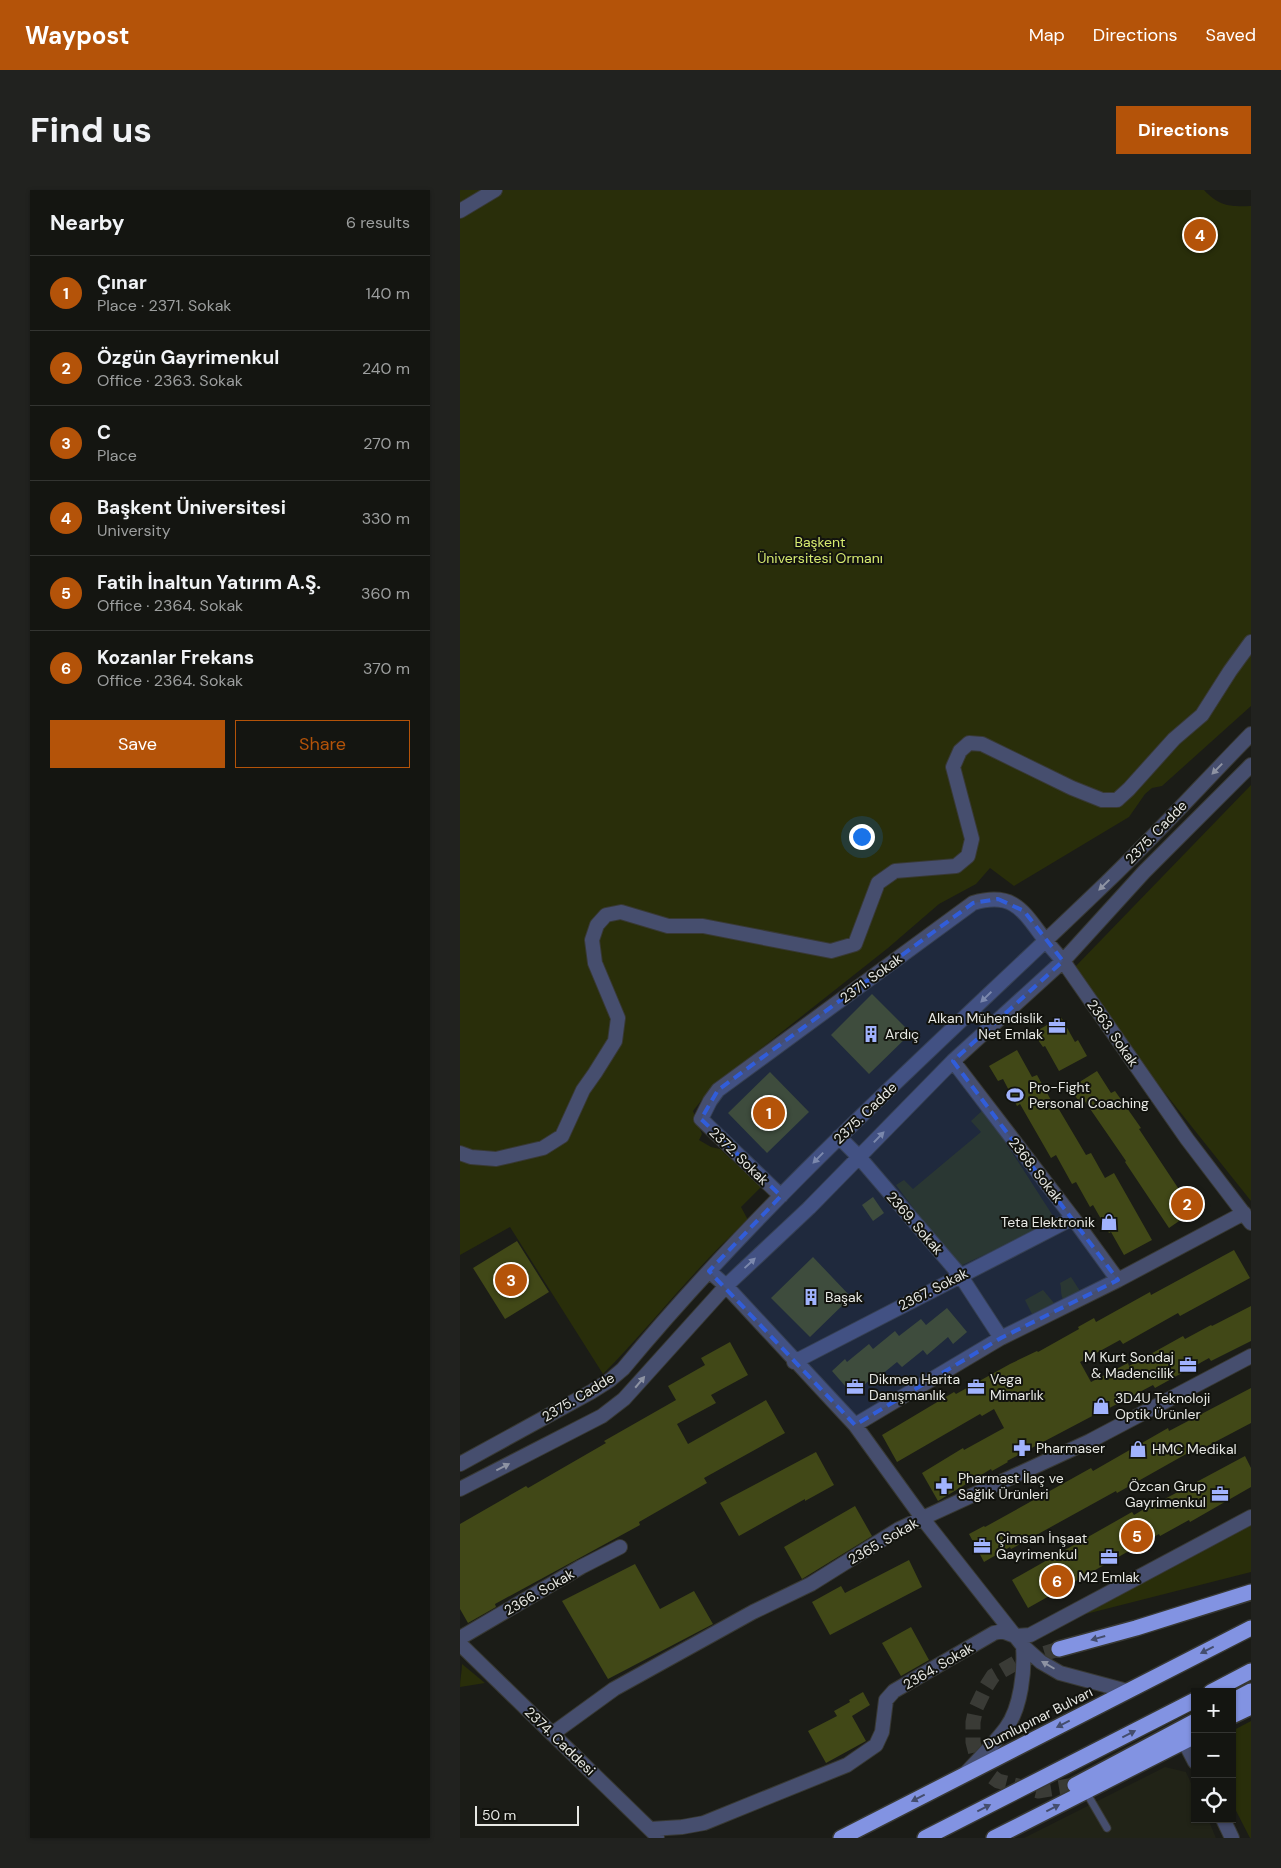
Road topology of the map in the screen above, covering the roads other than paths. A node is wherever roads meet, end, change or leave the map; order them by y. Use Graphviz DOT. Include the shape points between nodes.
graph roads {
  1 [pos="495,190"];
  2 [pos="460,211"];
  3 [pos="1251,642"];
  4 [pos="1251,734"];
  5 [pos="1251,765"];
  6 [pos="1046,940"];
  7 [pos="1063,961"];
  8 [pos="953,1061"];
  9 [pos="703,1113"];
  10 [pos="840,1137"];
  11 [pos="460,1153"];
  12 [pos="859,1157"];
  13 [pos="781,1196"];
  14 [pos="1073,1218"];
  15 [pos="1247,1218"];
  16 [pos="709,1271"];
  17 [pos="960,1275"];
  18 [pos="1118,1280"];
  19 [pos="726,1286"];
  20 [pos="1001,1338"];
  21 [pos="1251,1356"];
  22 [pos="794,1362"];
  23 [pos="855,1426"];
  24 [pos="460,1464"];
  25 [pos="460,1489"];
  26 [pos="1251,1518"];
  27 [pos="923,1519"];
  28 [pos="620,1547"];
  29 [pos="1251,1592"];
  30 [pos="1251,1628"];
  31 [pos="460,1638"];
  32 [pos="1019,1641"];
  33 [pos="460,1644"];
  34 [pos="1059,1649"];
  35 [pos="1251,1672"];
  36 [pos="1219,1688"];
  37 [pos="1127,1691"];
  38 [pos="1251,1691"];
  39 [pos="1236,1699"];
  40 [pos="1191,1702"];
  41 [pos="1251,1707"];
  42 [pos="1236,1714"];
  43 [pos="1191,1723"];
  44 [pos="552,1734"];
  45 [pos="1190,1738"];
  46 [pos="964,1775"];
  47 [pos="1080,1788"];
  48 [pos="1225,1823"];
  49 [pos="1107,1828"];
  50 [pos="655,1834"];
  51 [pos="841,1838"];
  52 [pos="925,1838"];
  53 [pos="994,1838"];
  54 [pos="1232,1838"];
  1 -- 2 [label="street"];
  3 -- 11 [label="street" via="1202,715 1174,738 1117,800 1102,800 982,744 969,743 960,751 953,767 972,839 968,856 956,866 895,871 878,883 855,944 831,952 703,926 668,926 621,912 606,915 597,925 592,940 595,963 618,1018 615,1041 583,1090 562,1136 543,1148 496,1159"];
  4 -- 6 [label="street, 2375. Cadde, one-way"];
  5 -- 7 [label="street, 2375. Cadde" via="1144,872"];
  6 -- 7 [label="street, 2363. Sokak"];
  6 -- 9 [label="street, 2371. Sokak" via="1024,912 1010,903 988,899 973,904 718,1090"];
  6 -- 10 [label="street, 2375. Cadde, one-way"];
  7 -- 8 [label="street, 2375. Cadde"];
  7 -- 15 [label="street, 2363. Sokak" via="1187,1139"];
  12 -- 8 [label="street, 2375. Cadde, one-way"];
  8 -- 14 [label="street, 2368. Sokak"];
  9 -- 13 [label="street, 2372. Sokak" via="702,1119 708,1127"];
  10 -- 12 [label="street, 2369. Sokak"];
  10 -- 13 [label="street, 2375. Cadde, one-way"];
  12 -- 17 [label="street, 2369. Sokak"];
  19 -- 12 [label="street, 2375. Cadde, one-way"];
  13 -- 16 [label="street, 2375. Cadde"];
  14 -- 17 [label="street, 2367. Sokak"];
  14 -- 18 [label="street, 2368. Sokak"];
  15 -- 18 [label="street"];
  16 -- 19 [label="street"];
  16 -- 24 [label="street, 2375. Cadde" via="610,1380"];
  17 -- 20 [label="street, 2369. Sokak"];
  17 -- 22 [label="street, 2367. Sokak"];
  18 -- 20 [label="street"];
  19 -- 22 [label="street"];
  25 -- 19 [label="street, 2375. Cadde, one-way" via="614,1408 638,1386"];
  20 -- 23 [label="street"];
  21 -- 27 [label="street, 2365. Sokak" via="1090,1441"];
  22 -- 23 [label="street"];
  23 -- 27 [label="street"];
  26 -- 32 [label="street, 2364. Sokak"];
  27 -- 32 [label="street"];
  27 -- 44 [label="street, 2365. Sokak" via="899,1529 811,1584 753,1612 614,1689"];
  28 -- 31 [label="street, 2366. Sokak"];
  29 -- 34 [label="highway, one-way"];
  30 -- 37 [label="highway, Dumlupınar Bulvarı, one-way"];
  37 -- 32 [label="street, one-way" via="1060,1673 1041,1662"];
  32 -- 46 [label="street" via="1025,1665 1012,1716 1007,1727"];
  32 -- 50 [label="street, 2364. Sokak" via="1002,1631 994,1633 894,1691 886,1700 882,1732 876,1745 847,1765 704,1823"];
  33 -- 44 [label="street, 2374. Caddesi"];
  35 -- 36 [label="highway"];
  37 -- 46 [label="highway, Dumlupınar Bulvarı, one-way"];
  38 -- 39 [label="highway"];
  52 -- 40 [label="highway, one-way"];
  41 -- 42 [label="highway"];
  43 -- 47 [label="highway"];
  44 -- 50 [label="street, 2374. Caddesi"];
  45 -- 47 [label="highway"];
  46 -- 51 [label="highway, Dumlupınar Bulvarı, one-way"];
  47 -- 49 [label="lane"];
  53 -- 47 [label="highway, one-way"];
  48 -- 54 [label="street"];
}
